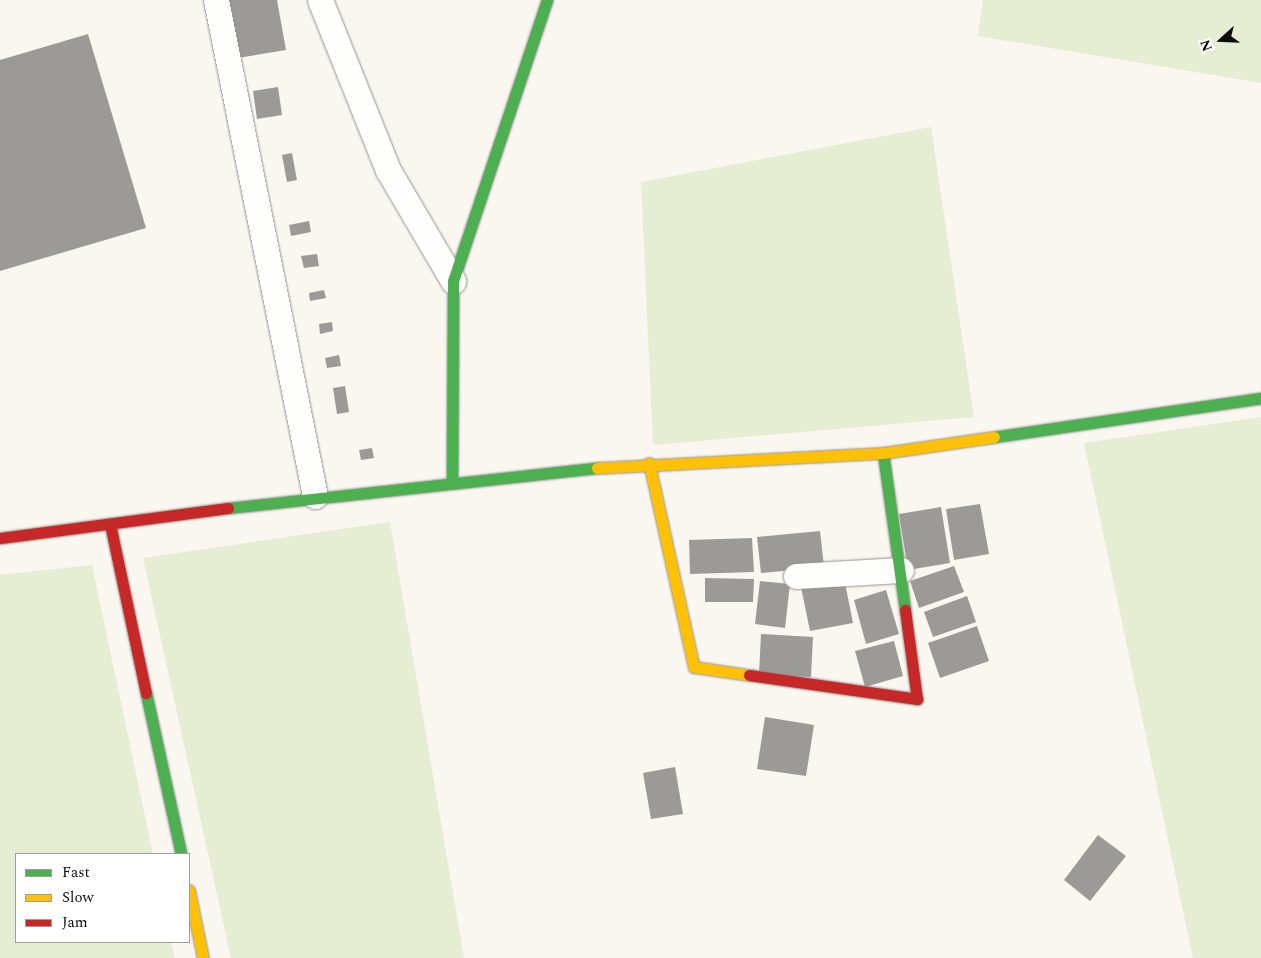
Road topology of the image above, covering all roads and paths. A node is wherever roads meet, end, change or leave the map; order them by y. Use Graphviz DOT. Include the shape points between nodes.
graph roads {
  1 [pos="216,0"];
  2 [pos="320,0"];
  3 [pos="547,0"];
  4 [pos="454,281"];
  5 [pos="1261,398"];
  6 [pos="883,453"];
  7 [pos="649,463"];
  8 [pos="452,483"];
  9 [pos="315,496"];
  10 [pos="110,524"];
  11 [pos="0,538"];
  12 [pos="901,570"];
  13 [pos="796,576"];
  14 [pos="181,853"];
  15 [pos="190,895"];
  16 [pos="203,958"];
  1 -- 9 [label="street"];
  2 -- 4 [label="street" via="388,170"];
  3 -- 4 [label="street" via="523,60"];
  4 -- 8 [label="street"];
  5 -- 6 [label="street"];
  6 -- 7 [label="street"];
  6 -- 12 [label="street"];
  7 -- 8 [label="street"];
  7 -- 12 [label="street" via="694,667 917,699"];
  8 -- 9 [label="street"];
  9 -- 10 [label="street"];
  10 -- 11 [label="street"];
  10 -- 14 [label="street"];
  12 -- 13 [label="street"];
  15 -- 16 [label="street"];
}
